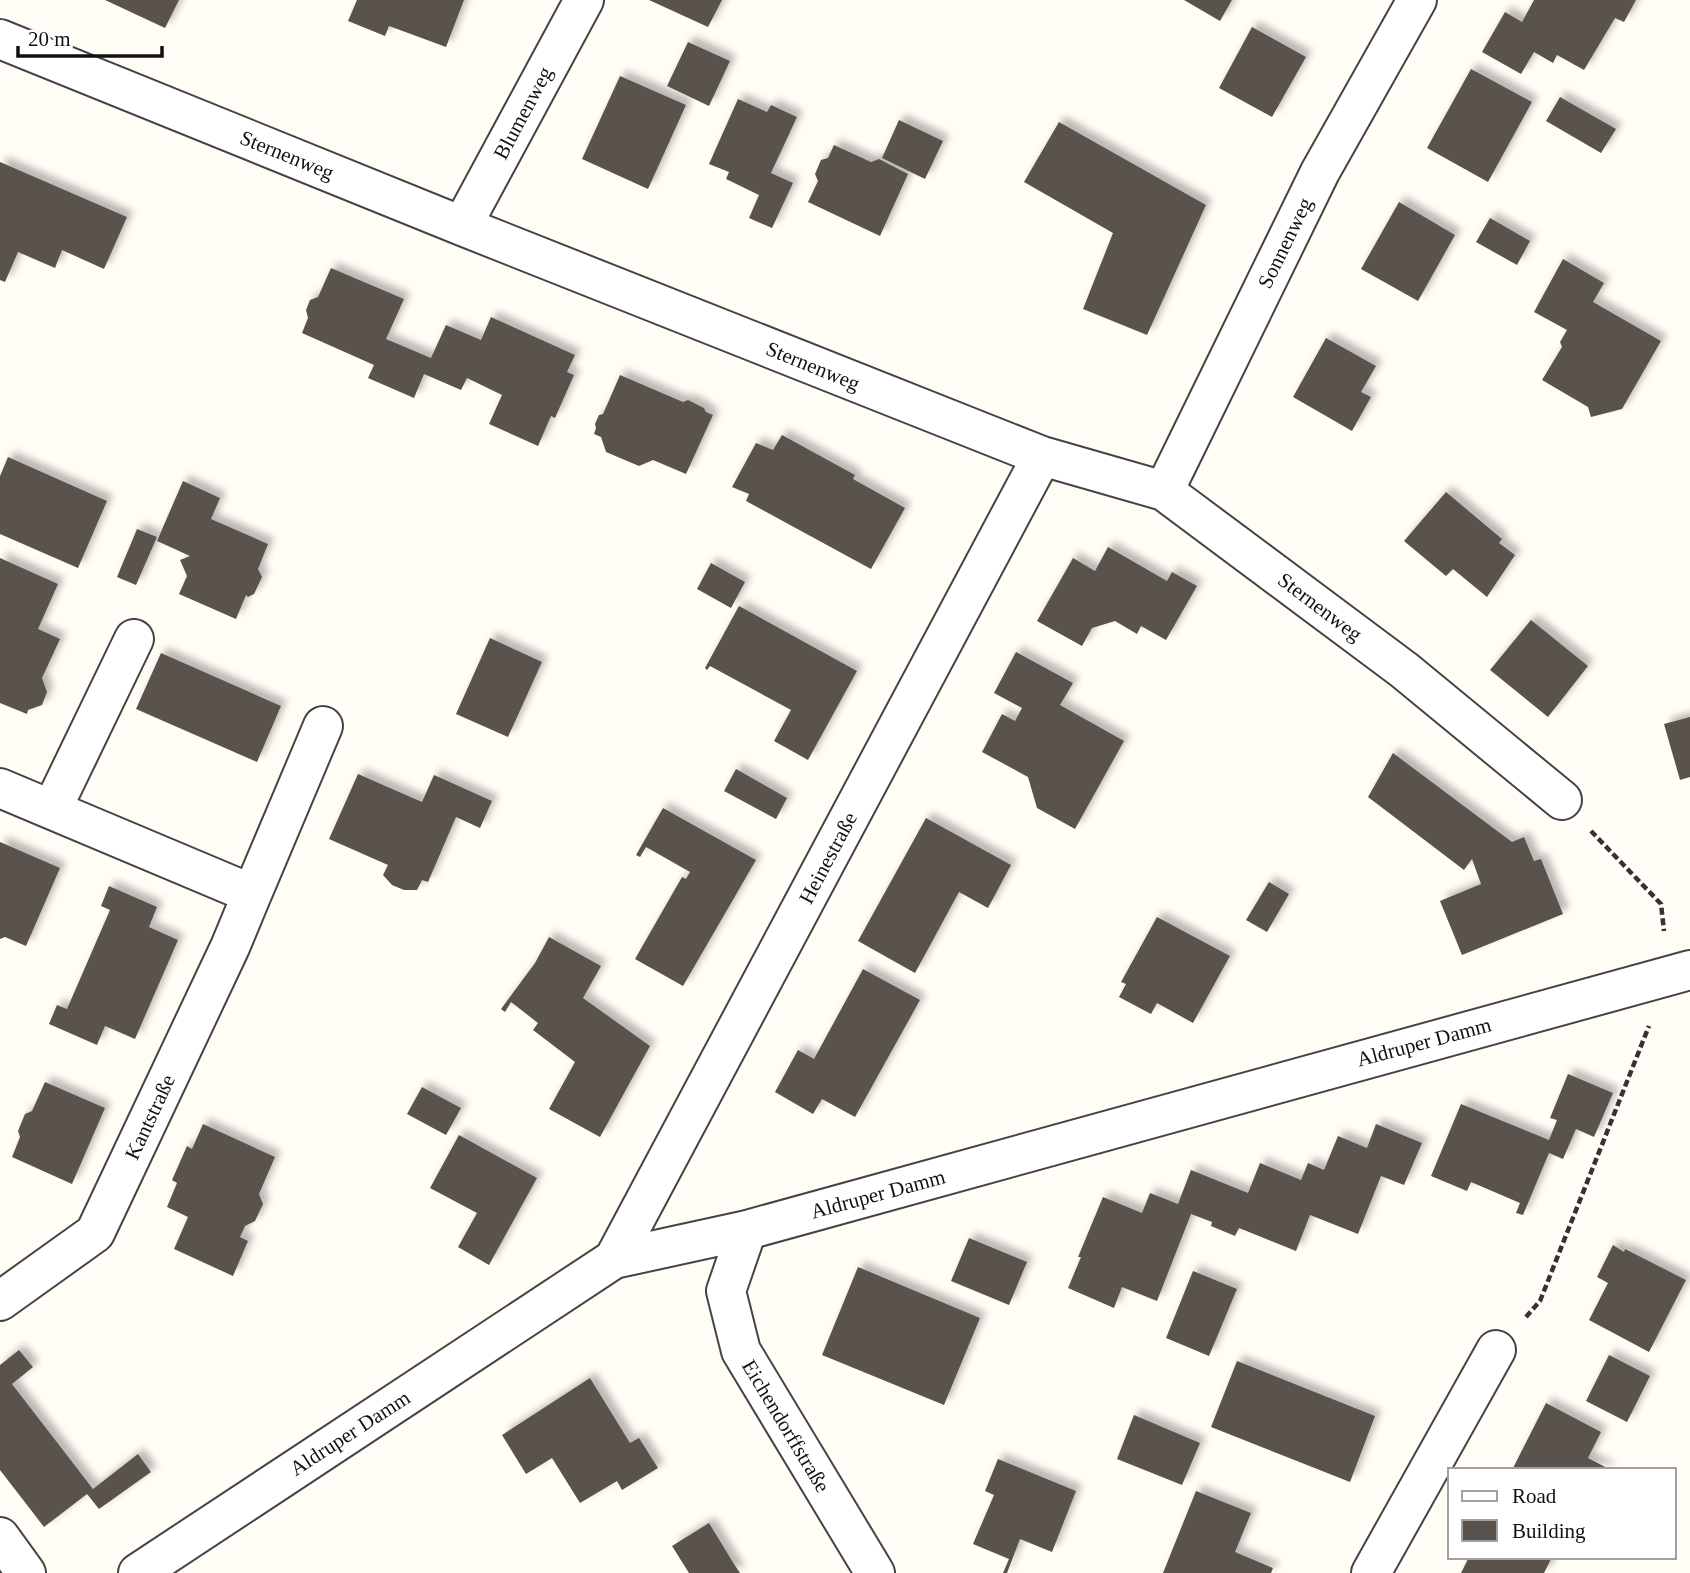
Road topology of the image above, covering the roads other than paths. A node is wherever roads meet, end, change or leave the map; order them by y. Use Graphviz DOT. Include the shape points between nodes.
graph roads {
  1 [pos="584,0"];
  2 [pos="1417,0"];
  3 [pos="0,39"];
  4 [pos="462,226"];
  5 [pos="1042,456"];
  6 [pos="1164,491"];
  7 [pos="134,639"];
  8 [pos="323,726"];
  9 [pos="0,788"];
  10 [pos="1562,800"];
  11 [pos="52,809"];
  12 [pos="252,894"];
  13 [pos="1680,972"];
  14 [pos="747,1230"];
  15 [pos="614,1259"];
  16 [pos="0,1301"];
  17 [pos="1496,1350"];
  18 [pos="0,1537"];
  19 [pos="26,1573"];
  20 [pos="138,1573"];
  21 [pos="875,1573"];
  22 [pos="1371,1573"];
  1 -- 4 [label="street, Blumenweg"];
  2 -- 6 [label="street, Sonnenweg" via="1320,172"];
  3 -- 4 [label="street, Sternenweg"];
  4 -- 5 [label="street, Sternenweg"];
  5 -- 6 [label="street, Sternenweg"];
  5 -- 15 [label="street, Heinestraße"];
  6 -- 10 [label="street, Sternenweg" via="1404,670"];
  7 -- 11 [label="street"];
  8 -- 12 [label="street, Kantstraße"];
  9 -- 11 [label="street"];
  11 -- 12 [label="street"];
  12 -- 16 [label="street, Kantstraße" via="95,1233"];
  13 -- 14 [label="street, Aldruper Damm"];
  14 -- 15 [label="street, Aldruper Damm"];
  14 -- 21 [label="street, Eichendorffstraße" via="726,1292 741,1351"];
  15 -- 20 [label="street, Aldruper Damm"];
  17 -- 22 [label="street"];
  18 -- 19 [label="street"];
}
